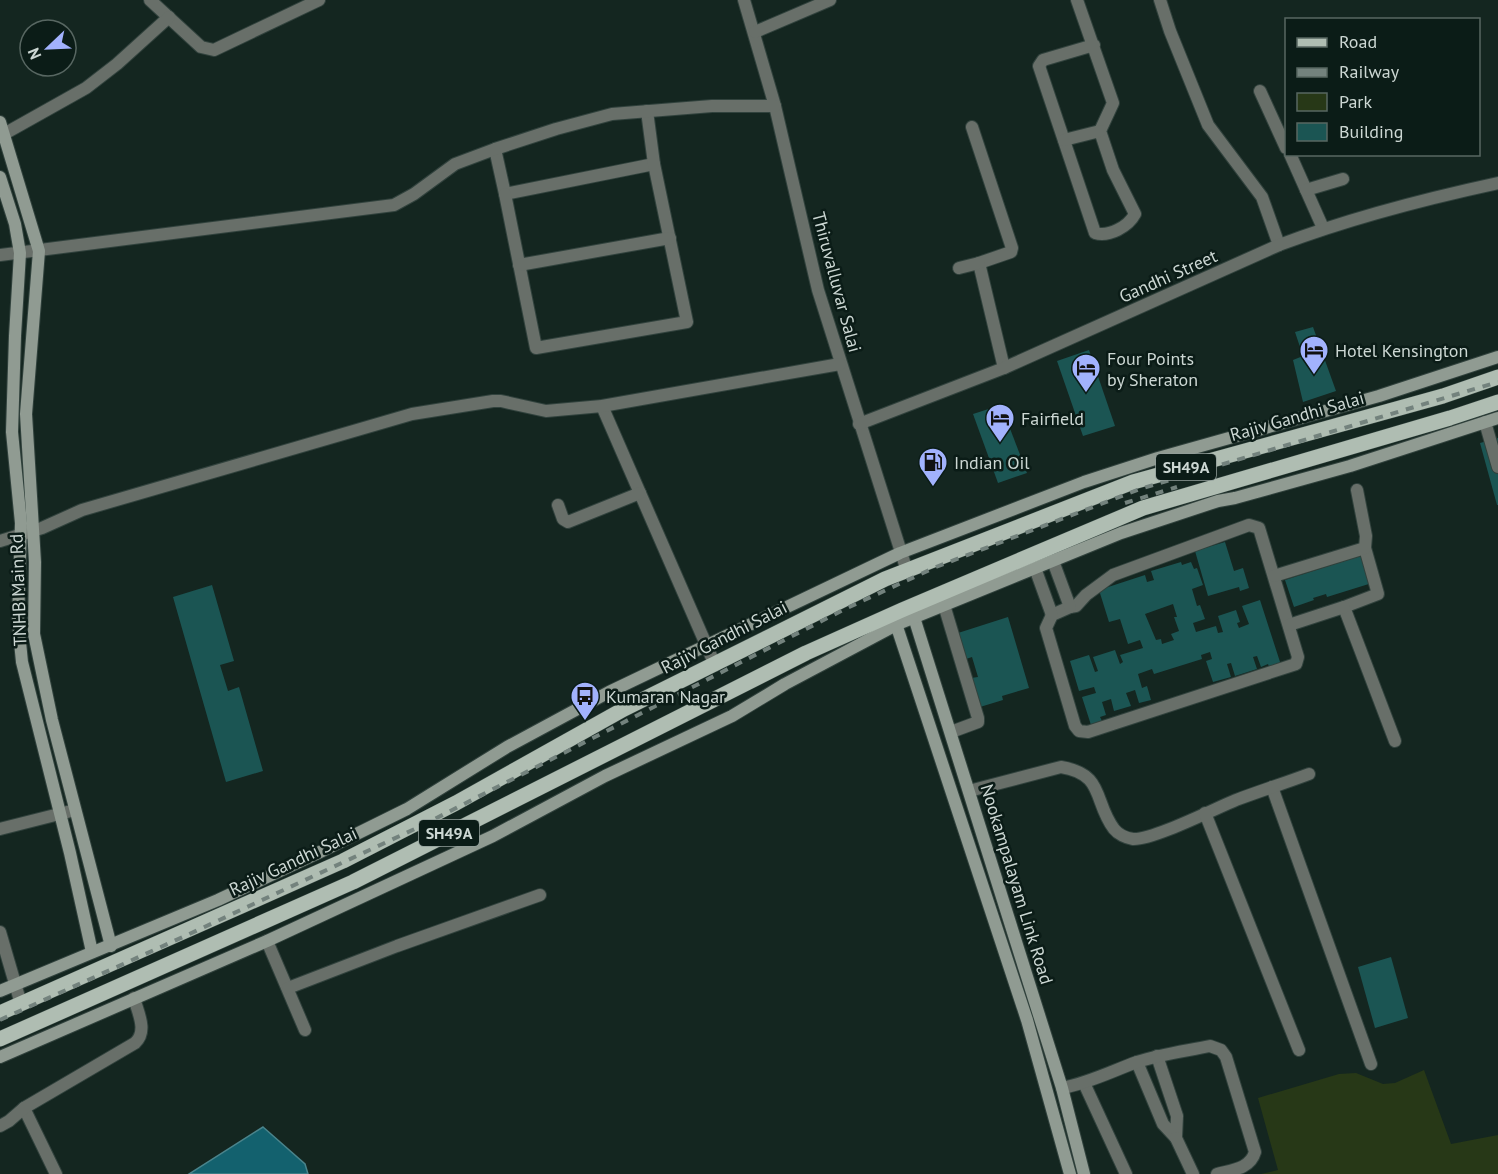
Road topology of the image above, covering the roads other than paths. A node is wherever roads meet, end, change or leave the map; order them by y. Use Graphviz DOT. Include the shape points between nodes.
graph roads {
  1 [pos="150,0"];
  2 [pos="319,0"];
  3 [pos="744,0"];
  4 [pos="830,0"];
  5 [pos="1077,0"];
  6 [pos="1160,0"];
  7 [pos="169,17"];
  8 [pos="755,32"];
  9 [pos="1094,45"];
  10 [pos="1260,91"];
  11 [pos="775,106"];
  12 [pos="647,111"];
  13 [pos="972,127"];
  14 [pos="2,128"];
  15 [pos="1100,131"];
  16 [pos="1064,140"];
  17 [pos="1285,144"];
  18 [pos="495,148"];
  19 [pos="1291,156"];
  20 [pos="654,164"];
  21 [pos="0,177"];
  22 [pos="1343,179"];
  23 [pos="1497,185"];
  24 [pos="1306,190"];
  25 [pos="505,195"];
  26 [pos="1323,228"];
  27 [pos="670,238"];
  28 [pos="1279,245"];
  29 [pos="39,251"];
  30 [pos="20,253"];
  31 [pos="0,255"];
  32 [pos="979,263"];
  33 [pos="519,265"];
  34 [pos="959,268"];
  35 [pos="1498,357"];
  36 [pos="840,364"];
  37 [pos="1004,368"];
  38 [pos="1498,377"];
  39 [pos="1498,402"];
  40 [pos="602,406"];
  41 [pos="1498,418"];
  42 [pos="1485,422"];
  43 [pos="859,424"];
  44 [pos="1498,467"];
  45 [pos="1357,490"];
  46 [pos="640,493"];
  47 [pos="558,505"];
  48 [pos="34,530"];
  49 [pos="21,533"];
  50 [pos="0,541"];
  51 [pos="1365,548"];
  52 [pos="900,553"];
  53 [pos="1053,561"];
  54 [pos="1035,568"];
  55 [pos="907,571"];
  56 [pos="1274,576"];
  57 [pos="944,605"];
  58 [pos="1070,607"];
  59 [pos="1344,607"];
  60 [pos="912,612"];
  61 [pos="1052,615"];
  62 [pos="895,619"];
  63 [pos="1289,626"];
  64 [pos="706,647"];
  65 [pos="715,665"];
  66 [pos="951,732"];
  67 [pos="1395,741"];
  68 [pos="1309,774"];
  69 [pos="1272,787"];
  70 [pos="969,791"];
  71 [pos="75,810"];
  72 [pos="60,813"];
  73 [pos="1205,813"];
  74 [pos="0,829"];
  75 [pos="397,833"];
  76 [pos="408,854"];
  77 [pos="540,895"];
  78 [pos="0,932"];
  79 [pos="267,941"];
  80 [pos="111,946"];
  81 [pos="92,952"];
  82 [pos="15,984"];
  83 [pos="288,988"];
  84 [pos="0,991"];
  85 [pos="134,998"];
  86 [pos="21,1004"];
  87 [pos="0,1013"];
  88 [pos="305,1029"];
  89 [pos="0,1039"];
  90 [pos="1299,1050"];
  91 [pos="1157,1056"];
  92 [pos="0,1057"];
  93 [pos="1137,1062"];
  94 [pos="1371,1064"];
  95 [pos="1084,1083"];
  96 [pos="1062,1088"];
  97 [pos="24,1108"];
  98 [pos="0,1126"];
  99 [pos="1176,1138"];
  100 [pos="56,1174"];
  101 [pos="1070,1174"];
  102 [pos="1084,1174"];
  103 [pos="1126,1174"];
  104 [pos="1193,1174"];
  105 [pos="1217,1174"];
  1 -- 7 [label="street"];
  2 -- 7 [label="street" via="214,50 201,47"];
  3 -- 8 [label="street, Thiruvalluvar Salai"];
  4 -- 8 [label="street"];
  5 -- 9 [label="street"];
  6 -- 28 [label="street" via="1208,125 1262,197"];
  7 -- 14 [label="street" via="86,88"];
  8 -- 11 [label="street, Thiruvalluvar Salai"];
  9 -- 15 [label="street" via="1113,103"];
  9 -- 16 [label="street" via="1043,60 1039,66"];
  10 -- 17 [label="street"];
  11 -- 12 [label="street"];
  11 -- 36 [label="street, Thiruvalluvar Salai" via="818,290"];
  12 -- 18 [label="street" via="612,114"];
  12 -- 20 [label="street"];
  13 -- 32 [label="street" via="1012,248 1011,252"];
  14 -- 29 [label="street, TNHB Main Rd"];
  15 -- 16 [label="street"];
  15 -- 16 [label="street" via="1134,214 1130,222 1103,235 1095,233"];
  18 -- 25 [label="street"];
  18 -- 29 [label="street" via="455,164 394,205"];
  19 -- 24 [label="street"];
  20 -- 25 [label="street"];
  20 -- 27 [label="street"];
  21 -- 30 [label="street, TNHB Main Rd"];
  22 -- 24 [label="street"];
  23 -- 26 [label="street, Gandhi Street" via="1441,195"];
  24 -- 26 [label="street"];
  25 -- 33 [label="street"];
  26 -- 28 [label="street, Gandhi Street"];
  27 -- 33 [label="street"];
  27 -- 33 [label="street" via="687,322 536,348"];
  28 -- 37 [label="street, Gandhi Street"];
  29 -- 30 [label="street"];
  29 -- 48 [label="street, TNHB Main Rd" via="26,414"];
  30 -- 31 [label="street"];
  30 -- 49 [label="street, TNHB Main Rd" via="12,432"];
  32 -- 34 [label="street"];
  32 -- 37 [label="street"];
  35 -- 52 [label="street" via="1084,482"];
  36 -- 40 [label="street"];
  36 -- 43 [label="street, Thiruvalluvar Salai"];
  37 -- 43 [label="street, Gandhi Street"];
  38 -- 55 [label="main road, Rajiv Gandhi Salai / SH49A" via="1133,482"];
  39 -- 60 [label="main road, SH49A" via="1143,508"];
  40 -- 46 [label="street"];
  40 -- 48 [label="street" via="546,411 493,401 412,414 82,510"];
  41 -- 42 [label="street"];
  42 -- 44 [label="street"];
  42 -- 53 [label="street" via="1350,466 1218,501 1121,533"];
  43 -- 52 [label="street, Thiruvalluvar Salai"];
  45 -- 51 [label="street"];
  46 -- 47 [label="street" via="568,522"];
  46 -- 64 [label="street"];
  48 -- 49 [label="street"];
  48 -- 71 [label="street, TNHB Main Rd" via="34,634"];
  49 -- 50 [label="street"];
  49 -- 72 [label="street, TNHB Main Rd" via="18,635"];
  51 -- 56 [label="street"];
  51 -- 59 [label="street" via="1378,594"];
  52 -- 55 [label="street, Thiruvalluvar Salai"];
  52 -- 64 [label="street"];
  53 -- 54 [label="street"];
  53 -- 58 [label="street"];
  54 -- 57 [label="street"];
  54 -- 61 [label="street"];
  55 -- 65 [label="main road, Rajiv Gandhi Salai / SH49A"];
  56 -- 58 [label="street" via="1259,528 1249,525 1113,574"];
  56 -- 63 [label="street"];
  57 -- 60 [label="street"];
  57 -- 66 [label="street" via="978,718 978,722"];
  58 -- 61 [label="street"];
  59 -- 63 [label="street"];
  59 -- 67 [label="street"];
  60 -- 62 [label="main road, SH49A"];
  60 -- 66 [label="street, Nookampalayam Link Road"];
  61 -- 63 [label="street" via="1046,628 1079,732 1296,664 1298,657"];
  62 -- 76 [label="main road, SH49A" via="806,653"];
  62 -- 79 [label="street" via="732,716 493,836"];
  62 -- 101 [label="street, Nookampalayam Link Road" via="1027,1020"];
  64 -- 65 [label="street"];
  64 -- 80 [label="street" via="609,692 507,747 407,809 218,900"];
  65 -- 75 [label="main road, Rajiv Gandhi Salai / SH49A" via="624,709"];
  66 -- 70 [label="street, Nookampalayam Link Road"];
  68 -- 69 [label="street"];
  69 -- 73 [label="street"];
  69 -- 94 [label="street"];
  70 -- 73 [label="street" via="1061,767 1075,769 1093,785 1114,829 1134,839"];
  70 -- 96 [label="street, Nookampalayam Link Road"];
  71 -- 72 [label="street"];
  71 -- 80 [label="street, TNHB Main Rd"];
  72 -- 74 [label="street"];
  72 -- 81 [label="street, TNHB Main Rd"];
  73 -- 90 [label="street"];
  75 -- 76 [label="main road"];
  75 -- 86 [label="main road, Rajiv Gandhi Salai / SH49A" via="343,861"];
  76 -- 89 [label="main road, SH49A"];
  77 -- 83 [label="street"];
  78 -- 82 [label="street"];
  79 -- 83 [label="street"];
  79 -- 85 [label="street"];
  80 -- 81 [label="street"];
  81 -- 82 [label="street"];
  82 -- 84 [label="street"];
  82 -- 86 [label="street"];
  83 -- 88 [label="street"];
  85 -- 92 [label="street"];
  85 -- 97 [label="street" via="142,1029 139,1039"];
  86 -- 87 [label="main road, Rajiv Gandhi Salai / SH49A"];
  91 -- 93 [label="street"];
  91 -- 99 [label="street" via="1177,1116"];
  91 -- 105 [label="street" via="1210,1046 1226,1057 1255,1152 1249,1163"];
  93 -- 95 [label="street"];
  93 -- 99 [label="street" via="1162,1124"];
  95 -- 96 [label="street"];
  95 -- 103 [label="street"];
  96 -- 102 [label="street, Nookampalayam Link Road"];
  97 -- 98 [label="street"];
  97 -- 100 [label="street"];
  99 -- 104 [label="street"];
}
